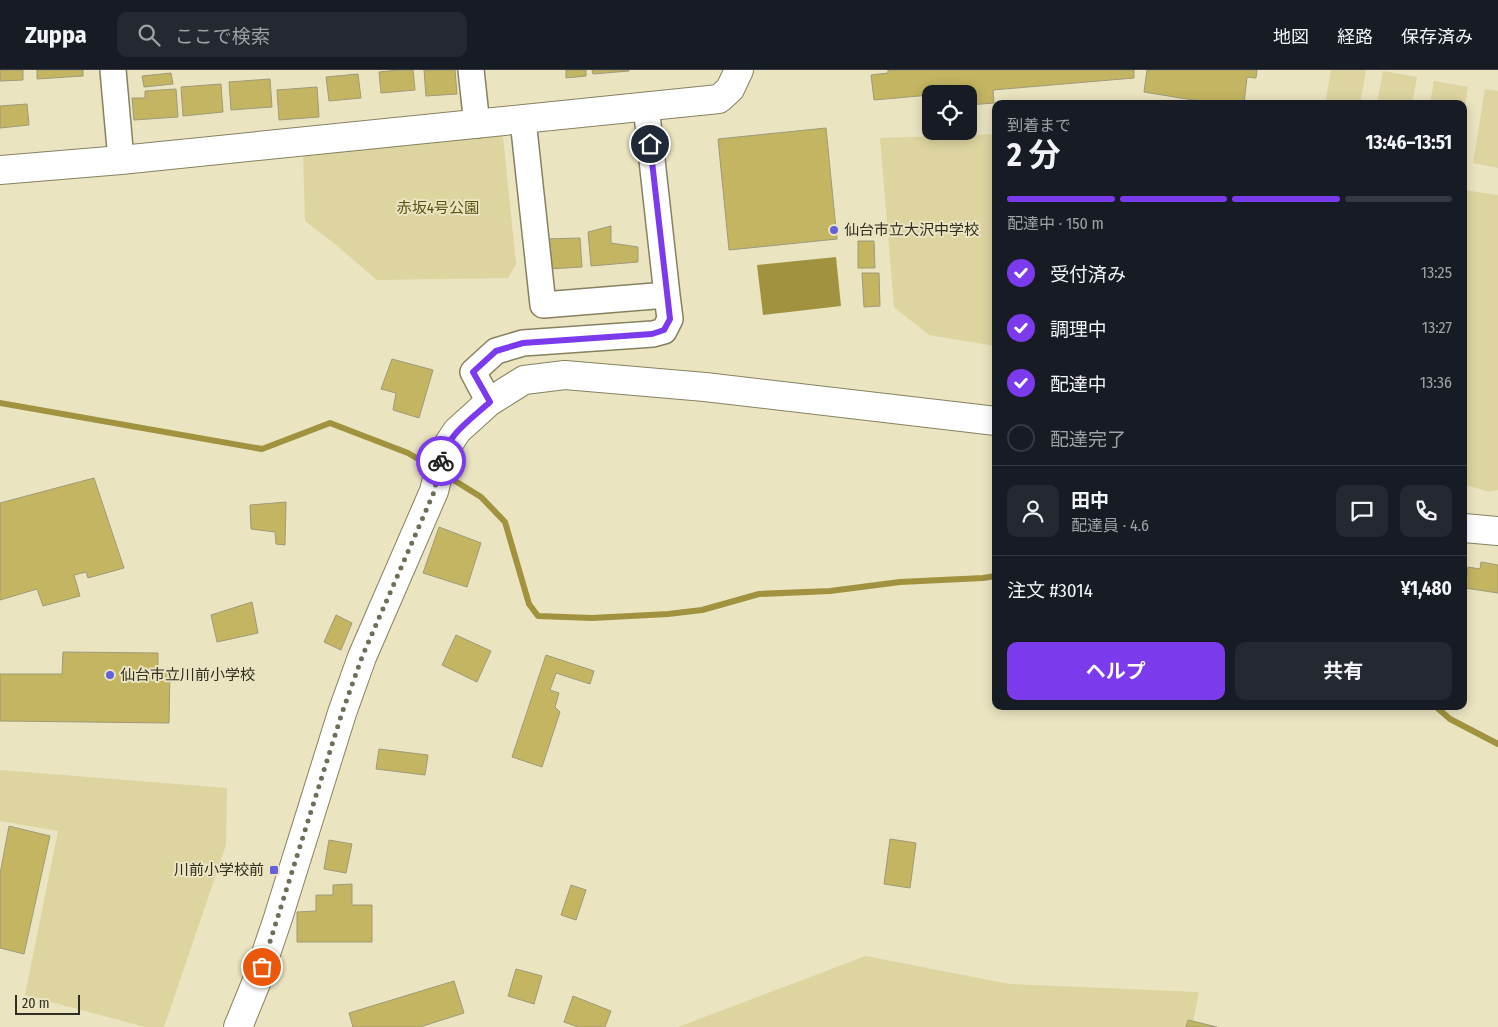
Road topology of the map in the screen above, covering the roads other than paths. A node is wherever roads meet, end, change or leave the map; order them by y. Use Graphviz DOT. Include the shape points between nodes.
graph roads {
  1 [pos="113,70"];
  2 [pos="471,70"];
  3 [pos="738,70"];
  4 [pos="646,106"];
  5 [pos="522,120"];
  6 [pos="477,125"];
  7 [pos="121,160"];
  8 [pos="0,170"];
  9 [pos="667,295"];
  10 [pos="490,402"];
  11 [pos="992,421"];
  12 [pos="1467,528"];
  13 [pos="1498,532"];
  14 [pos="238,1027"];
  1 -- 7 [label="street"];
  2 -- 6 [label="street"];
  3 -- 4 [label="street" via="730,89 719,99"];
  4 -- 5 [label="street"];
  4 -- 9 [label="street"];
  5 -- 6 [label="street"];
  5 -- 9 [label="street" via="543,305"];
  6 -- 7 [label="street"];
  7 -- 8 [label="street"];
  9 -- 10 [label="street" via="670,319 664,330 652,334 523,343 496,351 473,372"];
  10 -- 11 [label="street" via="524,380 565,375 714,388"];
  10 -- 14 [label="street" via="457,431 444,451 434,492 362,657 278,918"];
  12 -- 13 [label="street"];
}
